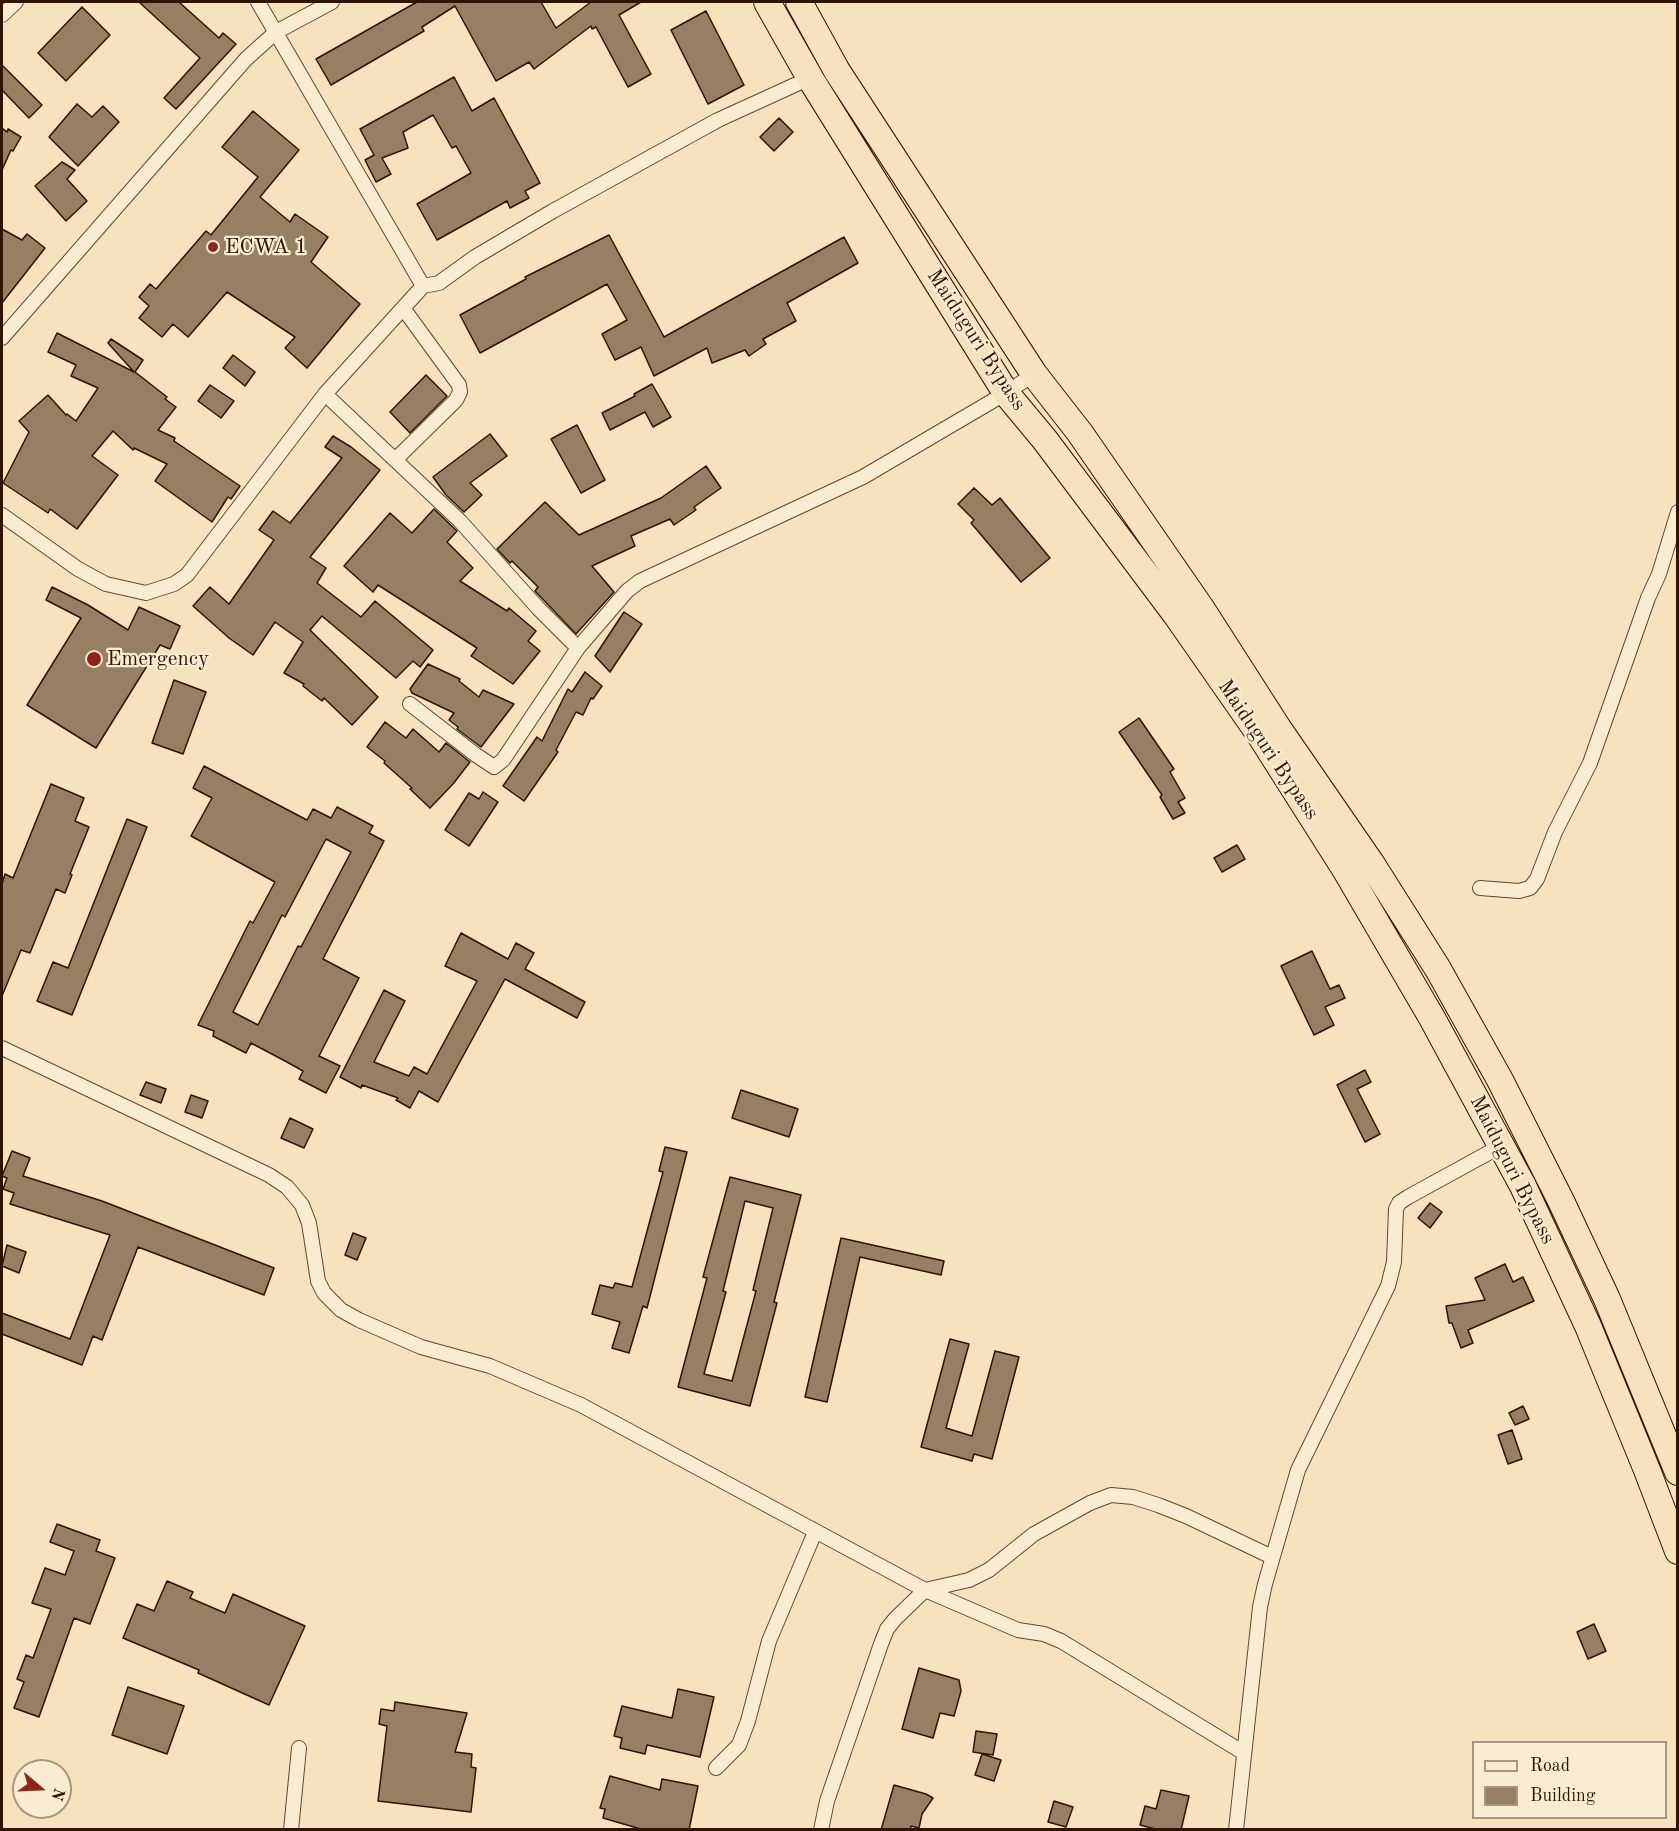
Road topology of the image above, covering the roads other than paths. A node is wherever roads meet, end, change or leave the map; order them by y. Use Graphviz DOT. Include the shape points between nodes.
graph roads {
  1 [pos="16,2"];
  2 [pos="258,2"];
  3 [pos="332,2"];
  4 [pos="767,2"];
  5 [pos="799,2"];
  6 [pos="2,15"];
  7 [pos="276,32"];
  8 [pos="810,78"];
  9 [pos="423,286"];
  10 [pos="403,308"];
  11 [pos="2,338"];
  12 [pos="1034,374"];
  13 [pos="1006,393"];
  14 [pos="326,394"];
  15 [pos="396,459"];
  16 [pos="1677,512"];
  17 [pos="2,515"];
  18 [pos="578,648"];
  19 [pos="410,704"];
  20 [pos="1480,888"];
  21 [pos="2,1048"];
  22 [pos="1501,1146"];
  23 [pos="1677,1472"];
  24 [pos="815,1532"];
  25 [pos="1677,1551"];
  26 [pos="1272,1557"];
  27 [pos="925,1590"];
  28 [pos="299,1748"];
  29 [pos="1244,1753"];
  30 [pos="716,1768"];
  31 [pos="291,1830"];
  32 [pos="820,1830"];
  33 [pos="1236,1830"];
  1 -- 6 [label="street"];
  2 -- 7 [label="street"];
  3 -- 7 [label="street"];
  4 -- 8 [label="highway, Maiduguri Bypass"];
  5 -- 12 [label="highway, Maiduguri Bypass" via="837,71"];
  7 -- 9 [label="street"];
  7 -- 11 [label="street" via="246,59"];
  8 -- 9 [label="street" via="718,120 553,211 475,257 439,284"];
  8 -- 13 [label="highway, Maiduguri Bypass"];
  9 -- 10 [label="street"];
  10 -- 14 [label="street"];
  10 -- 15 [label="street" via="459,385 460,392"];
  12 -- 13 [label="street"];
  12 -- 23 [label="highway, Maiduguri Bypass" via="1203,611 1438,969 1561,1201 1607,1299"];
  13 -- 18 [label="street" via="863,477 640,581"];
  13 -- 22 [label="highway, Maiduguri Bypass" via="1046,440 1260,735 1346,869"];
  14 -- 15 [label="street"];
  14 -- 17 [label="street" via="187,575 174,584 146,593 106,584"];
  15 -- 18 [label="street" via="460,521"];
  16 -- 20 [label="street" via="1659,574 1590,763 1555,832 1537,879 1530,888 1519,891"];
  18 -- 19 [label="street" via="504,760 494,767"];
  21 -- 24 [label="street" via="270,1175 287,1187 302,1204 309,1223 318,1281 341,1310 421,1347 490,1366 582,1405"];
  22 -- 25 [label="highway, Maiduguri Bypass" via="1588,1326"];
  22 -- 26 [label="street" via="1399,1203 1388,1286 1298,1470"];
  24 -- 27 [label="street"];
  24 -- 30 [label="street" via="769,1641 739,1745"];
  26 -- 27 [label="street" via="1158,1505 1111,1495 1034,1534 989,1570 969,1580"];
  26 -- 29 [label="street" via="1260,1607"];
  27 -- 29 [label="street" via="1018,1630 1061,1641"];
  27 -- 32 [label="street" via="887,1629 826,1801"];
  28 -- 31 [label="street"];
  29 -- 33 [label="street"];
}
